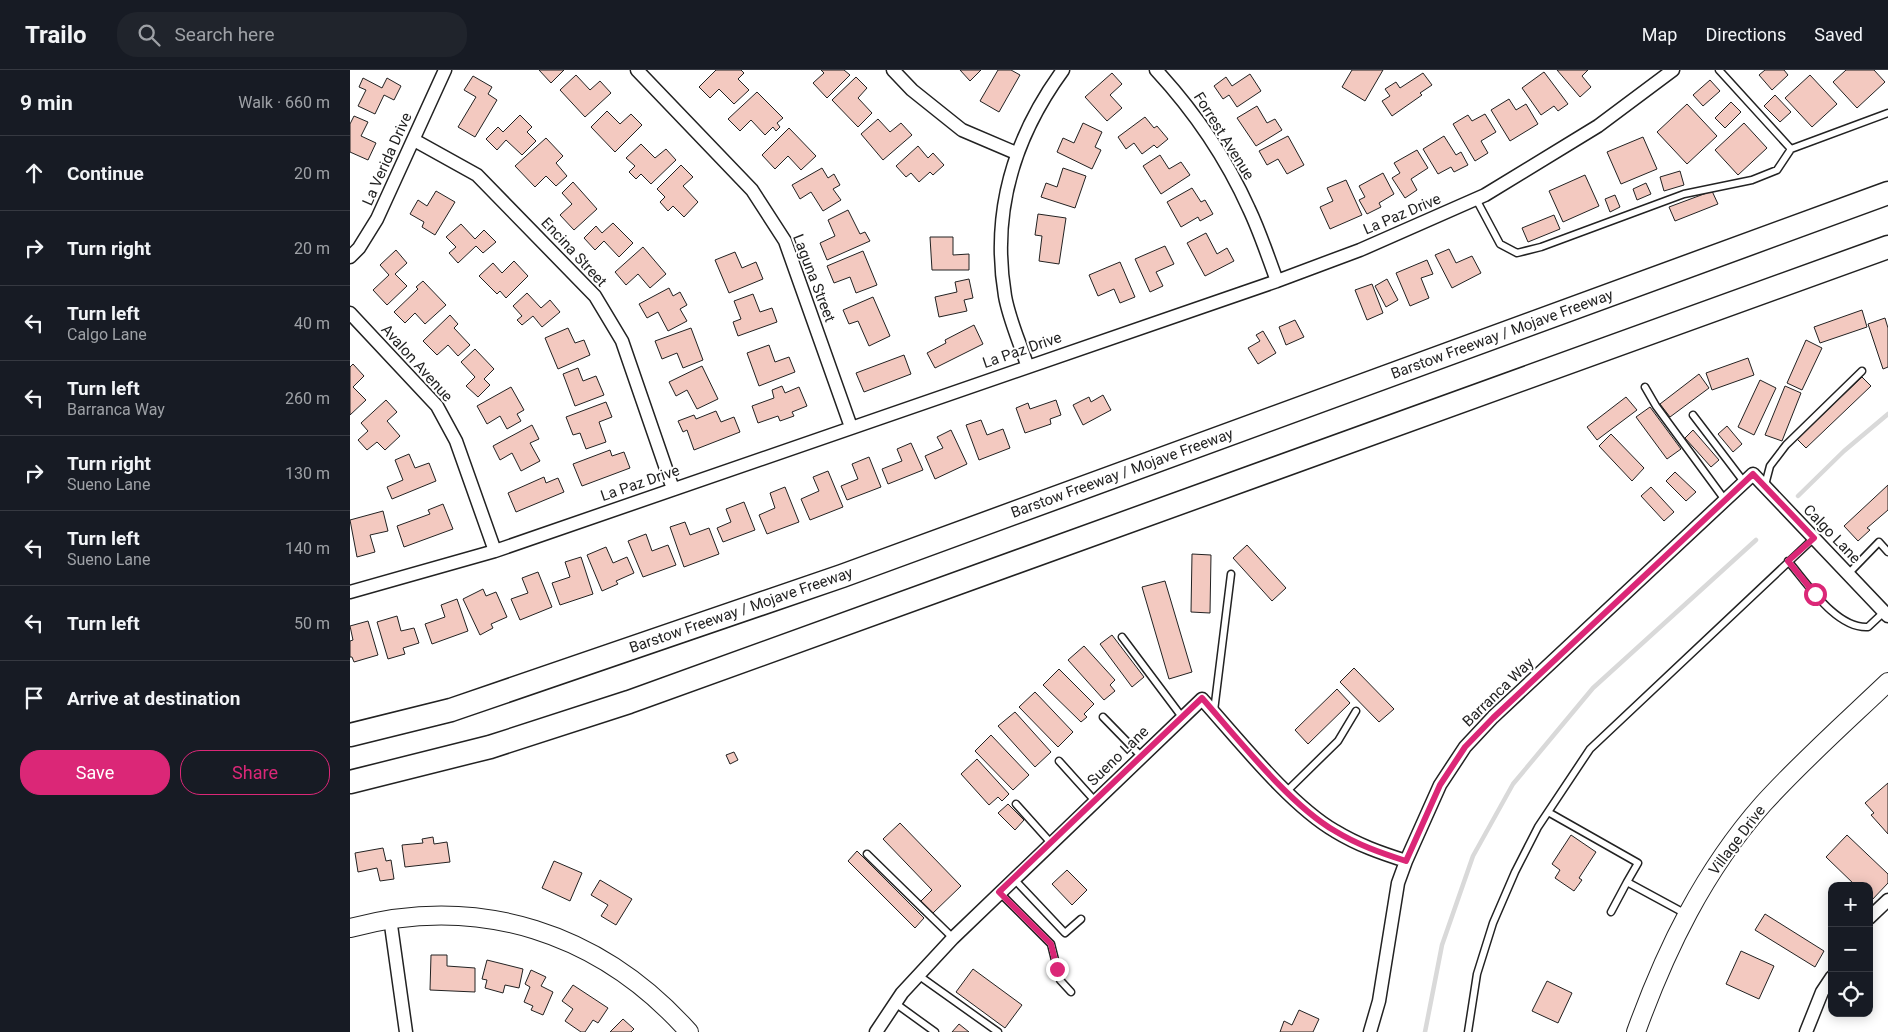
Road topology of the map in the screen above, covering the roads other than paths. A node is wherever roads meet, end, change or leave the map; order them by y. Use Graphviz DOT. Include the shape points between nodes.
graph roads {
  1 [pos="445,70"];
  2 [pos="637,70"];
  3 [pos="893,70"];
  4 [pos="1063,70"];
  5 [pos="1156,70"];
  6 [pos="1672,70"];
  7 [pos="1719,70"];
  8 [pos="1888,113"];
  9 [pos="414,140"];
  10 [pos="1791,149"];
  11 [pos="1016,153"];
  12 [pos="1888,193"];
  13 [pos="1476,199"];
  14 [pos="1888,247"];
  15 [pos="1888,254"];
  16 [pos="350,257"];
  17 [pos="1277,281"];
  18 [pos="1757,294"];
  19 [pos="350,313"];
  20 [pos="1027,365"];
  21 [pos="1862,371"];
  22 [pos="1645,387"];
  23 [pos="1693,415"];
  24 [pos="851,427"];
  25 [pos="1749,478"];
  26 [pos="1765,487"];
  27 [pos="673,489"];
  28 [pos="1725,500"];
  29 [pos="1814,538"];
  30 [pos="494,551"];
  31 [pos="1888,552"];
  32 [pos="1788,561"];
  33 [pos="1230,574"];
  34 [pos="1848,574"];
  35 [pos="350,592"];
  36 [pos="1886,614"];
  37 [pos="1122,637"];
  38 [pos="1888,682"];
  39 [pos="1356,711"];
  40 [pos="1214,712"];
  41 [pos="1103,717"];
  42 [pos="1182,717"];
  43 [pos="350,735"];
  44 [pos="1142,756"];
  45 [pos="1059,761"];
  46 [pos="350,782"];
  47 [pos="1287,791"];
  48 [pos="1095,801"];
  49 [pos="1016,804"];
  50 [pos="1548,812"];
  51 [pos="1051,843"];
  52 [pos="867,854"];
  53 [pos="1406,861"];
  54 [pos="1014,878"];
  55 [pos="1627,882"];
  56 [pos="999,892"];
  57 [pos="1888,900"];
  58 [pos="1611,912"];
  59 [pos="1687,914"];
  60 [pos="1873,914"];
  61 [pos="390,918"];
  62 [pos="1081,919"];
  63 [pos="350,928"];
  64 [pos="953,938"];
  65 [pos="918,975"];
  66 [pos="1828,983"];
  67 [pos="1071,992"];
  68 [pos="895,1002"];
  69 [pos="406,1032"];
  70 [pos="689,1032"];
  71 [pos="876,1032"];
  72 [pos="935,1032"];
  73 [pos="998,1032"];
  74 [pos="1370,1032"];
  75 [pos="1468,1032"];
  76 [pos="1636,1032"];
  77 [pos="1806,1032"];
  1 -- 9 [label="street, La Verida Drive"];
  2 -- 24 [label="street, Laguna Street" via="752,190 785,241"];
  3 -- 11 [label="street" via="912,90 962,130"];
  4 -- 11 [label="street" via="1042,99"];
  5 -- 17 [label="street, Forrest Avenue" via="1184,101 1225,161 1249,209"];
  6 -- 13 [label="street, La Paz Drive" via="1598,126 1543,162"];
  7 -- 10 [label="lane"];
  8 -- 10 [label="lane"];
  9 -- 16 [label="street, La Verida Drive" via="378,218 360,248"];
  9 -- 27 [label="street, Encina Street" via="478,175 594,296 622,341"];
  10 -- 13 [label="lane" via="1777,170 1752,180 1684,194 1517,253 1500,244"];
  11 -- 20 [label="street" via="1004,201 1000,250 1005,298"];
  12 -- 43 [label="highway, Barstow Freeway / Mojave Freeway" via="842,576 451,710"];
  13 -- 17 [label="street, La Paz Drive" via="1360,250"];
  14 -- 18 [label="highway"];
  15 -- 18 [label="highway"];
  17 -- 20 [label="street, La Paz Drive"];
  18 -- 46 [label="highway" via="629,702 490,747"];
  19 -- 30 [label="street, Avalon Avenue" via="437,406 456,441"];
  20 -- 24 [label="street, La Paz Drive"];
  21 -- 26 [label="lane" via="1786,445 1770,466"];
  22 -- 28 [label="lane"];
  23 -- 25 [label="lane"];
  24 -- 27 [label="street, La Paz Drive"];
  25 -- 26 [label="street, Calgo Lane"];
  25 -- 28 [label="street, Barranca Way"];
  26 -- 29 [label="street, Calgo Lane"];
  27 -- 30 [label="street, La Paz Drive"];
  28 -- 53 [label="street, Barranca Way" via="1465,747 1440,785"];
  29 -- 32 [label="lane"];
  29 -- 34 [label="street, Calgo Lane"];
  30 -- 35 [label="street, La Paz Drive"];
  31 -- 34 [label="lane" via="1879,542"];
  32 -- 36 [label="lane" via="1815,594 1851,625 1868,627"];
  32 -- 50 [label="lane" via="1590,749"];
  33 -- 40 [label="lane"];
  34 -- 36 [label="street, Calgo Lane"];
  37 -- 42 [label="lane"];
  38 -- 59 [label="main road, Village Drive" via="1762,805 1727,850"];
  39 -- 47 [label="lane" via="1338,741"];
  40 -- 42 [label="street, Sueno Lane" via="1202,698"];
  40 -- 47 [label="street, Sueno Lane"];
  41 -- 44 [label="lane"];
  42 -- 44 [label="street, Sueno Lane"];
  44 -- 48 [label="street, Sueno Lane"];
  45 -- 48 [label="lane"];
  47 -- 53 [label="street, Sueno Lane" via="1333,830 1364,847"];
  48 -- 51 [label="street, Sueno Lane"];
  49 -- 51 [label="lane"];
  50 -- 55 [label="lane" via="1638,863"];
  50 -- 75 [label="lane" via="1515,872 1493,923 1477,974"];
  51 -- 54 [label="street, Sueno Lane"];
  52 -- 64 [label="lane"];
  53 -- 74 [label="street, Barranca Way" via="1398,883 1379,1001"];
  54 -- 56 [label="street, Sueno Lane"];
  54 -- 62 [label="lane" via="1065,933"];
  55 -- 58 [label="lane"];
  55 -- 59 [label="lane"];
  56 -- 64 [label="street, Sueno Lane"];
  56 -- 67 [label="lane" via="1051,944 1060,980"];
  57 -- 60 [label="street"];
  59 -- 76 [label="main road, Village Drive" via="1657,972"];
  61 -- 63 [label="main road"];
  61 -- 69 [label="street"];
  61 -- 70 [label="main road" via="463,915 530,928 563,939 625,973 654,994"];
  64 -- 65 [label="street, Sueno Lane"];
  65 -- 68 [label="street, Sueno Lane"];
  65 -- 73 [label="lane"];
  66 -- 77 [label="street"];
  68 -- 71 [label="street, Sueno Lane"];
  68 -- 72 [label="lane"];
}
